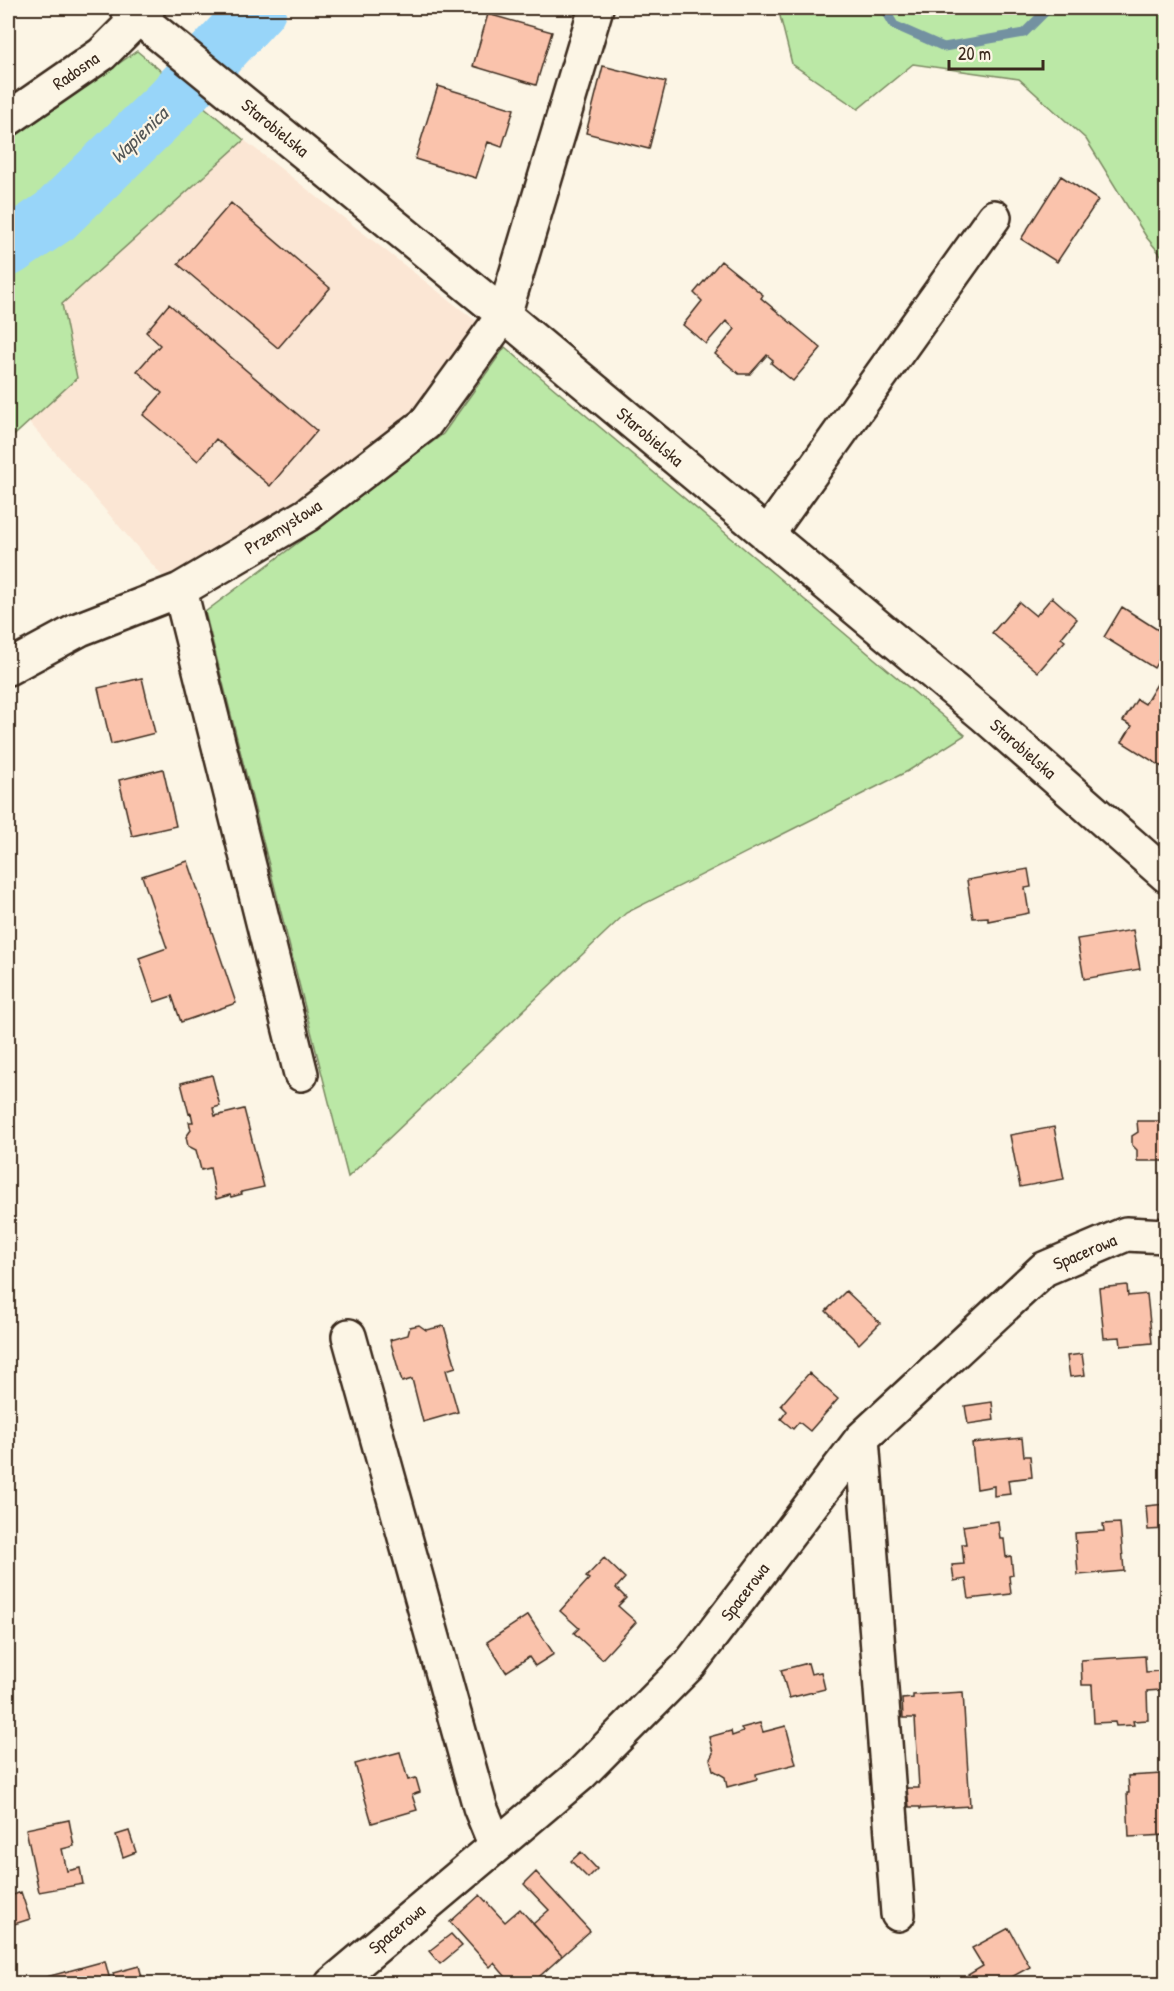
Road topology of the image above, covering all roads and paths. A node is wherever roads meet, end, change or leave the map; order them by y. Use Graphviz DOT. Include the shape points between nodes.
graph roads {
  1 [pos="596,8"];
  2 [pos="138,11"];
  3 [pos="8,119"];
  4 [pos="994,217"];
  5 [pos="504,315"];
  6 [pos="767,534"];
  7 [pos="180,590"];
  8 [pos="8,668"];
  9 [pos="1167,875"];
  10 [pos="301,1074"];
  11 [pos="1167,1236"];
  12 [pos="349,1336"];
  13 [pos="862,1438"];
  14 [pos="496,1846"];
  15 [pos="898,1914"];
  16 [pos="332,1983"];
  1 -- 5 [label="street, Przemysłowa"];
  2 -- 3 [label="street, Radosna" via="102,54"];
  2 -- 5 [label="street, Starobielska" via="164,37"];
  4 -- 6 [label="street"];
  5 -- 6 [label="street, Starobielska"];
  5 -- 7 [label="street, Przemysłowa" via="425,424 307,515"];
  6 -- 9 [label="street, Starobielska"];
  7 -- 8 [label="street, Przemysłowa" via="80,629"];
  7 -- 10 [label="street"];
  11 -- 13 [label="street, Spacerowa" via="1126,1234 1044,1269"];
  12 -- 14 [label="street" via="480,1807"];
  13 -- 14 [label="street, Spacerowa" via="690,1664 580,1775"];
  13 -- 15 [label="street"];
  14 -- 16 [label="street, Spacerowa"];
}
